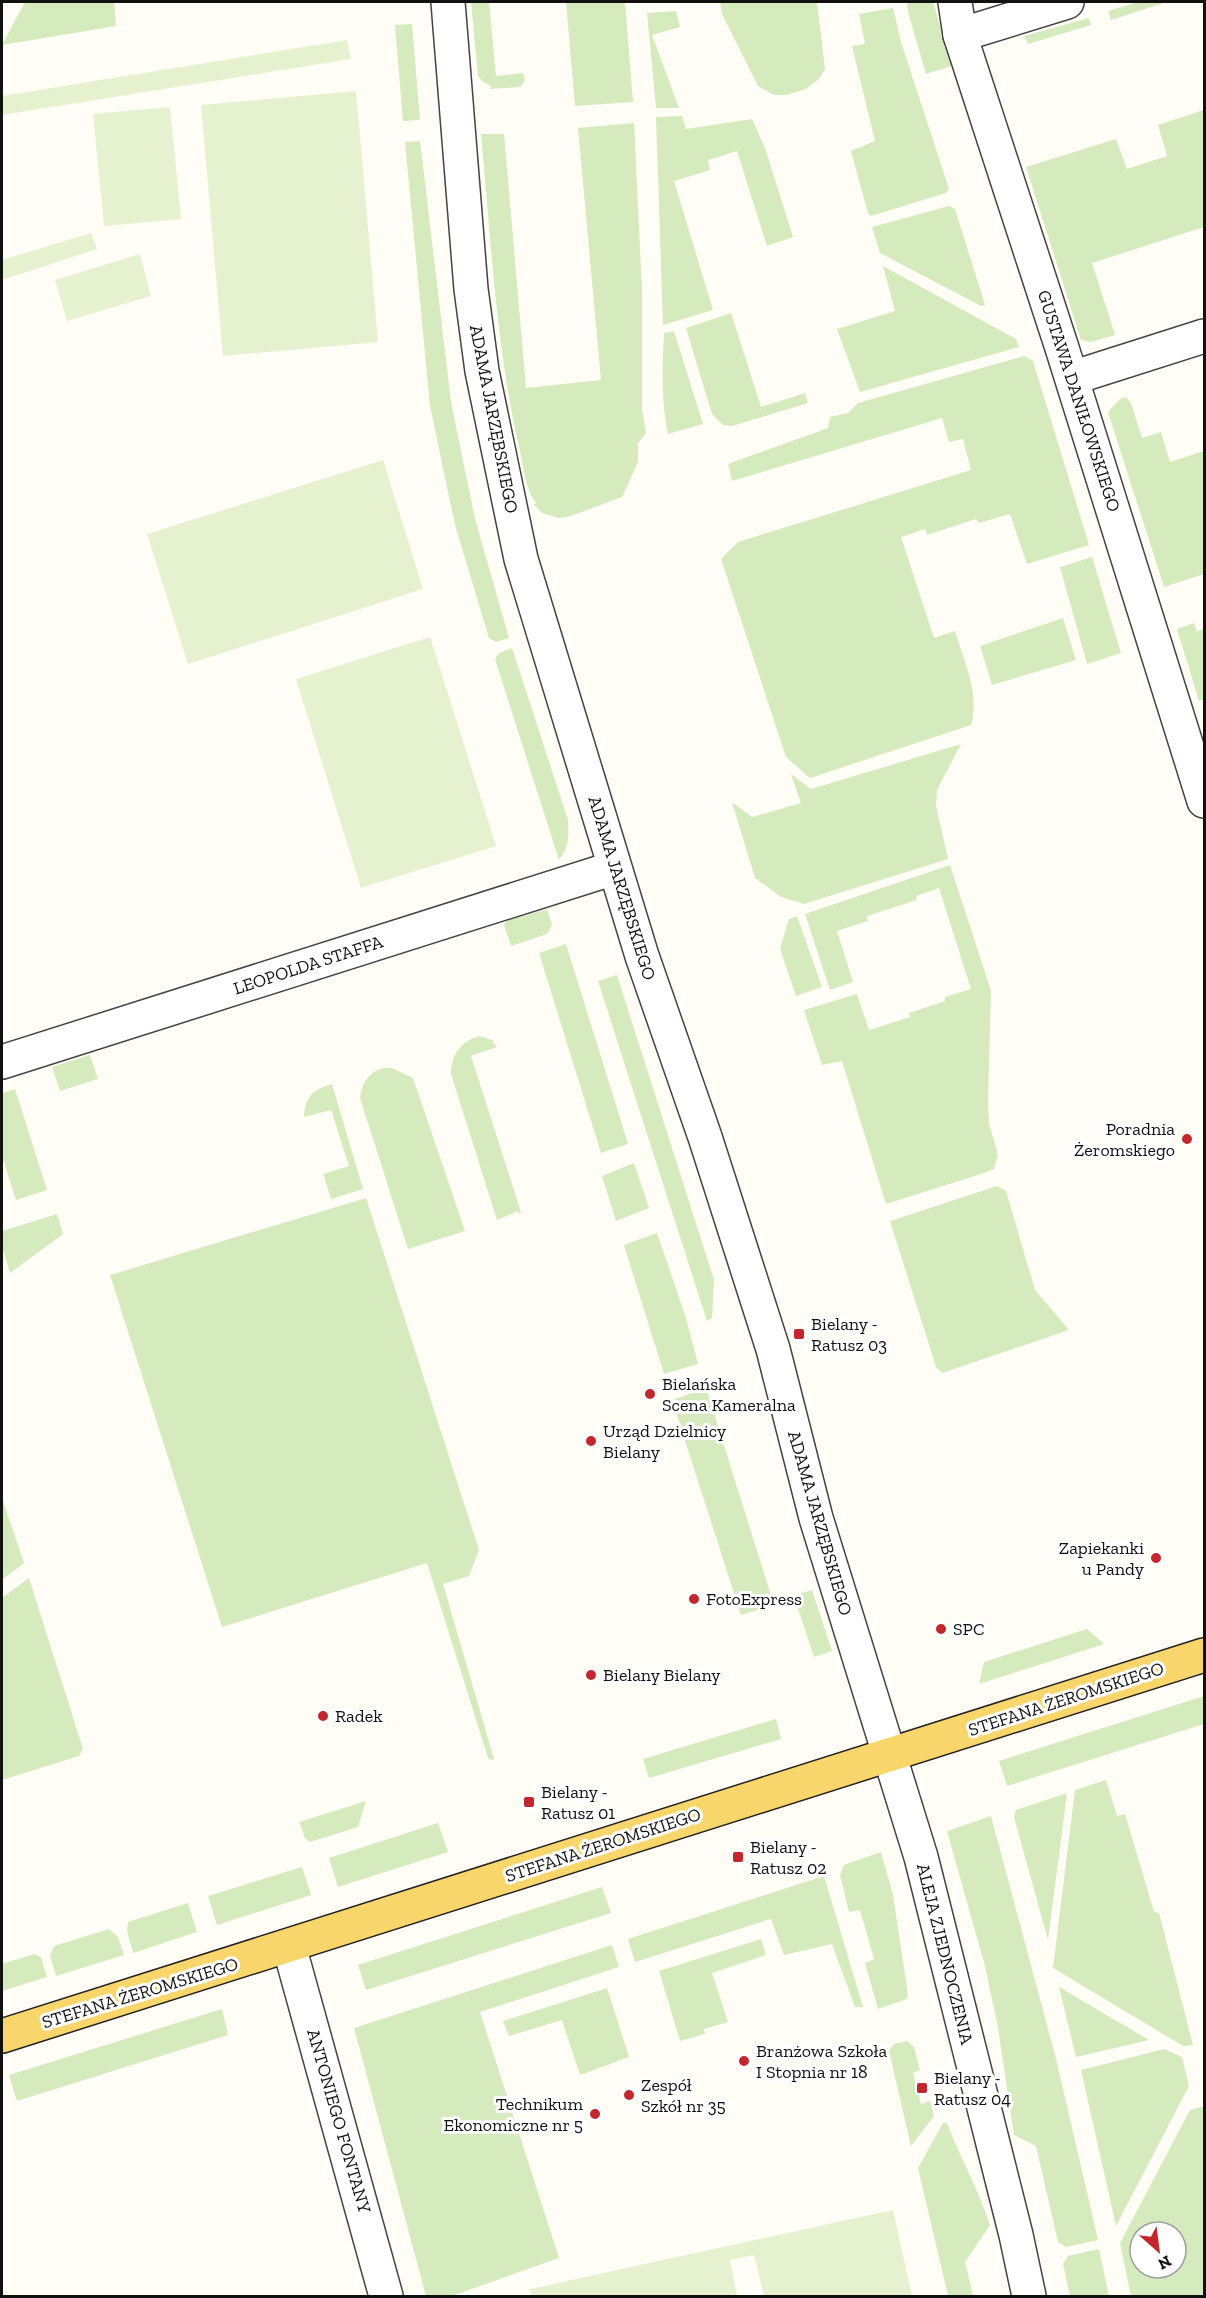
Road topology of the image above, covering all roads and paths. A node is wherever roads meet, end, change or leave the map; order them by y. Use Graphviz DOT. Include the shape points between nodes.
graph roads {
  1 [pos="448,2"];
  2 [pos="956,2"];
  3 [pos="1067,2"];
  4 [pos="960,35"];
  5 [pos="1204,336"];
  6 [pos="1071,378"];
  7 [pos="1204,801"];
  8 [pos="614,867"];
  9 [pos="2,1062"];
  10 [pos="1204,1655"];
  11 [pos="891,1754"];
  12 [pos="289,1946"];
  13 [pos="2,2036"];
  14 [pos="386,2296"];
  15 [pos="1029,2296"];
  1 -- 8 [label="street, ADAMA JARZĘBSKIEGO" via="471,289 482,371 521,559"];
  2 -- 4 [label="street, GUSTAWA DANIŁOWSKIEGO"];
  3 -- 4 [label="street"];
  4 -- 6 [label="street, GUSTAWA DANIŁOWSKIEGO"];
  5 -- 6 [label="street"];
  6 -- 7 [label="street, GUSTAWA DANIŁOWSKIEGO"];
  8 -- 9 [label="street, LEOPOLDA STAFFA"];
  8 -- 11 [label="street, ADAMA JARZĘBSKIEGO" via="773,1349 816,1518"];
  10 -- 11 [label="main road, STEFANA ŻEROMSKIEGO"];
  11 -- 12 [label="main road, STEFANA ŻEROMSKIEGO"];
  11 -- 15 [label="street, ALEJA ZJEDNOCZENIA" via="921,1857"];
  12 -- 13 [label="main road, STEFANA ŻEROMSKIEGO"];
  12 -- 14 [label="street, ANTONIEGO FONTANY"];
}
